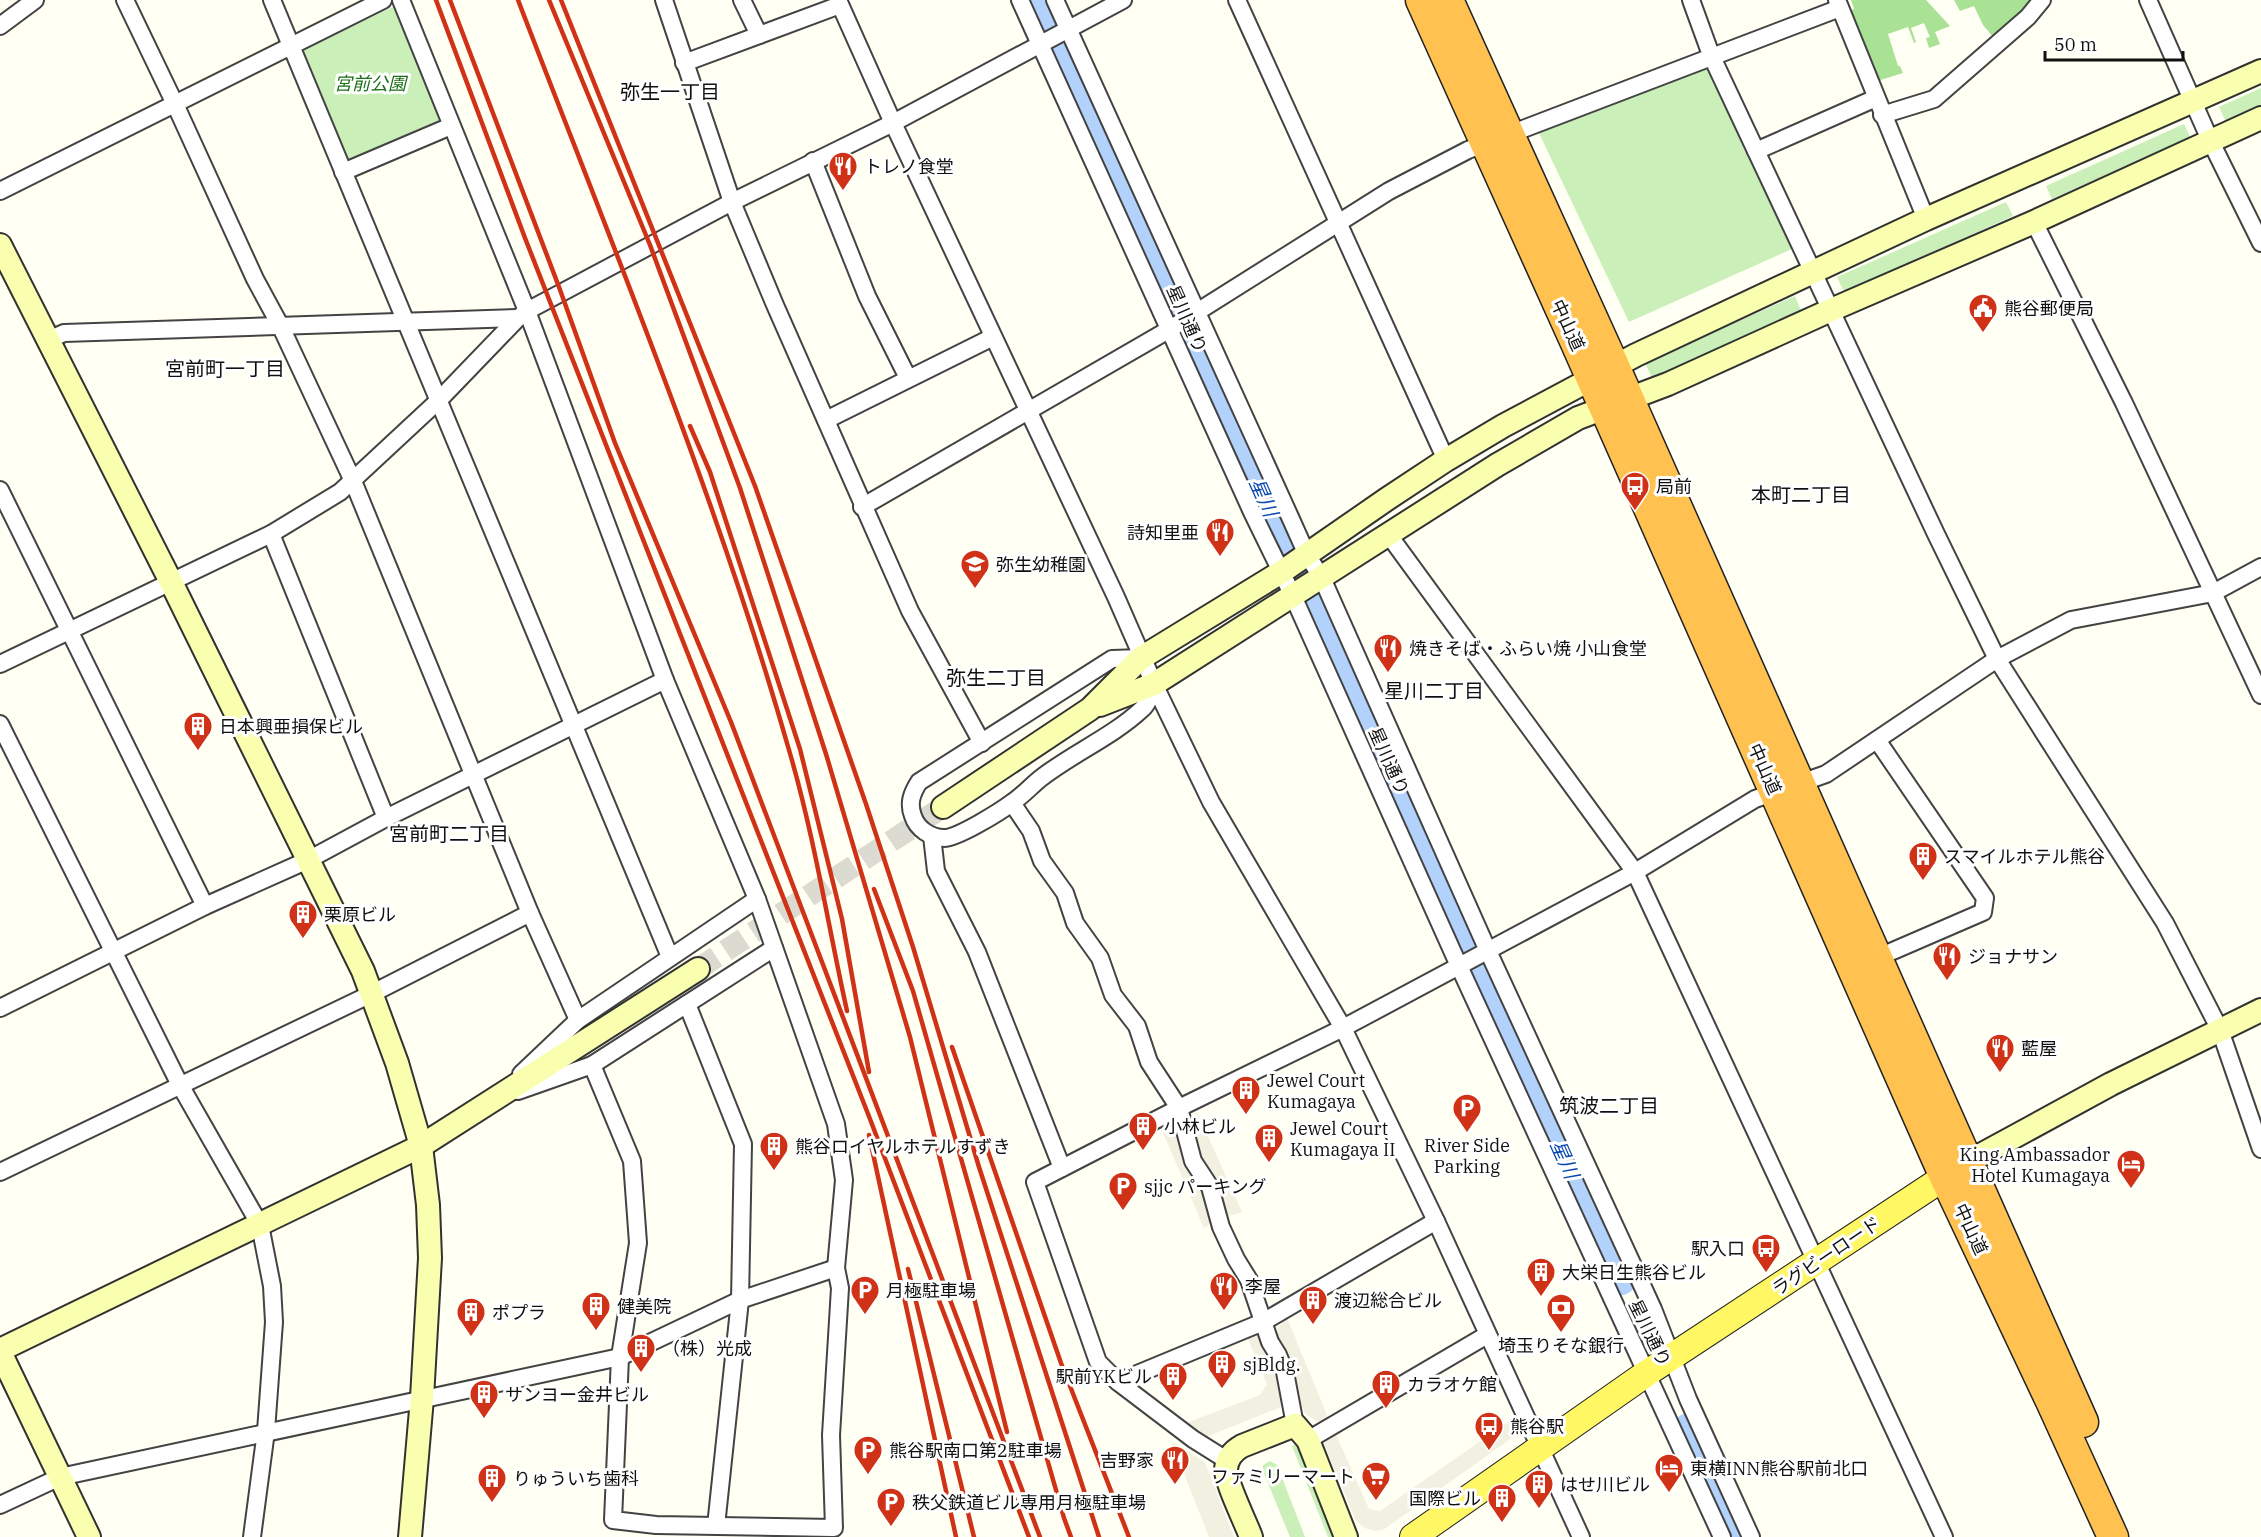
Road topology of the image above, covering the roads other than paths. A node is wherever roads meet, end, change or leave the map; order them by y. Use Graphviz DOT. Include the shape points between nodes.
graph roads {
  1 [pos="35,0"];
  2 [pos="125,0"];
  3 [pos="272,0"];
  4 [pos="383,0"];
  5 [pos="401,0"];
  6 [pos="664,0"];
  7 [pos="742,0"];
  8 [pos="1020,0"];
  9 [pos="1055,0"];
  10 [pos="1123,0"];
  11 [pos="1237,0"];
  12 [pos="1421,0"];
  13 [pos="1448,0"];
  14 [pos="1691,0"];
  15 [pos="2042,0"];
  16 [pos="839,2"];
  17 [pos="1838,4"];
  18 [pos="2155,4"];
  19 [pos="0,26"];
  20 [pos="1068,29"];
  21 [pos="759,35"];
  22 [pos="1040,43"];
  23 [pos="290,47"];
  24 [pos="1712,55"];
  25 [pos="684,63"];
  26 [pos="2261,71"];
  27 [pos="1876,98"];
  28 [pos="2193,101"];
  29 [pos="176,104"];
  30 [pos="1882,115"];
  31 [pos="2261,118"];
  32 [pos="893,123"];
  33 [pos="451,126"];
  34 [pos="1496,137"];
  35 [pos="2210,140"];
  36 [pos="1756,151"];
  37 [pos="813,160"];
  38 [pos="343,172"];
  39 [pos="0,191"];
  40 [pos="732,202"];
  41 [pos="1926,219"];
  42 [pos="1338,222"];
  43 [pos="2034,222"];
  44 [pos="2261,243"];
  45 [pos="0,245"];
  46 [pos="1814,273"];
  47 [pos="1831,310"];
  48 [pos="523,314"];
  49 [pos="1196,314"];
  50 [pos="405,321"];
  51 [pos="281,327"];
  52 [pos="1170,329"];
  53 [pos="993,337"];
  54 [pos="48,340"];
  55 [pos="1603,371"];
  56 [pos="908,378"];
  57 [pos="439,400"];
  58 [pos="1617,403"];
  59 [pos="1028,411"];
  60 [pos="826,420"];
  61 [pos="1446,460"];
  62 [pos="353,481"];
  63 [pos="0,490"];
  64 [pos="862,507"];
  65 [pos="271,534"];
  66 [pos="1388,534"];
  67 [pos="1307,555"];
  68 [pos="2261,567"];
  69 [pos="1281,572"];
  70 [pos="1322,578"];
  71 [pos="170,580"];
  72 [pos="2213,593"];
  73 [pos="1293,596"];
  74 [pos="69,629"];
  75 [pos="1141,658"];
  76 [pos="1997,659"];
  77 [pos="0,664"];
  78 [pos="665,680"];
  79 [pos="1154,684"];
  80 [pos="2261,695"];
  81 [pos="1090,709"];
  82 [pos="0,724"];
  83 [pos="572,725"];
  84 [pos="1877,740"];
  85 [pos="982,743"];
  86 [pos="473,775"];
  87 [pos="1787,788"];
  88 [pos="1012,803"];
  89 [pos="943,807"];
  90 [pos="386,818"];
  91 [pos="932,836"];
  92 [pos="308,861"];
  93 [pos="1635,872"];
  94 [pos="757,899"];
  95 [pos="205,906"];
  96 [pos="530,913"];
  97 [pos="774,948"];
  98 [pos="1488,951"];
  99 [pos="112,952"];
  100 [pos="670,957"];
  101 [pos="1865,963"];
  102 [pos="1459,966"];
  103 [pos="698,969"];
  104 [pos="371,994"];
  105 [pos="687,1004"];
  106 [pos="0,1008"];
  107 [pos="2261,1010"];
  108 [pos="578,1020"];
  109 [pos="1343,1028"];
  110 [pos="2220,1030"];
  111 [pos="592,1065"];
  112 [pos="180,1085"];
  113 [pos="492,1101"];
  114 [pos="1179,1108"];
  115 [pos="421,1146"];
  116 [pos="2261,1149"];
  117 [pos="1062,1168"];
  118 [pos="1957,1169"];
  119 [pos="0,1172"];
  120 [pos="1436,1221"];
  121 [pos="260,1225"];
  122 [pos="1816,1263"];
  123 [pos="836,1268"];
  124 [pos="740,1300"];
  125 [pos="1263,1322"];
  126 [pos="1487,1335"];
  127 [pos="0,1351"];
  128 [pos="620,1357"];
  129 [pos="1672,1357"];
  130 [pos="1647,1373"];
  131 [pos="1118,1382"];
  132 [pos="422,1398"];
  133 [pos="266,1431"];
  134 [pos="1302,1432"];
  135 [pos="1539,1448"];
  136 [pos="1228,1461"];
  137 [pos="60,1477"];
  138 [pos="0,1505"];
  139 [pos="716,1526"];
  140 [pos="655,1531"];
  141 [pos="90,1537"];
  142 [pos="252,1537"];
  143 [pos="410,1537"];
  144 [pos="1251,1537"];
  145 [pos="1346,1537"];
  146 [pos="1413,1537"];
  147 [pos="1581,1537"];
  148 [pos="1722,1537"];
  149 [pos="1751,1537"];
  150 [pos="1944,1537"];
  151 [pos="2113,1537"];
  152 [pos="2134,1537"];
  1 -- 19 [label="street"];
  2 -- 29 [label="street"];
  3 -- 23 [label="street"];
  4 -- 23 [label="street"];
  5 -- 33 [label="street"];
  6 -- 25 [label="street"];
  7 -- 21 [label="street"];
  8 -- 22 [label="street, 星川通り"];
  9 -- 20 [label="street, 星川通り"];
  10 -- 20 [label="street"];
  11 -- 42 [label="street"];
  12 -- 34 [label="highway, 中山道"];
  13 -- 34 [label="highway, 中山道"];
  14 -- 24 [label="street"];
  15 -- 30 [label="street" via="2028,17 1934,99"];
  16 -- 21 [label="street"];
  16 -- 32 [label="street"];
  17 -- 24 [label="street"];
  17 -- 27 [label="street"];
  18 -- 28 [label="street"];
  20 -- 22 [label="street"];
  20 -- 49 [label="street, 星川通り"];
  21 -- 25 [label="street"];
  22 -- 32 [label="street"];
  22 -- 52 [label="street, 星川通り"];
  23 -- 29 [label="street"];
  23 -- 38 [label="street"];
  24 -- 34 [label="street"];
  24 -- 36 [label="street"];
  25 -- 40 [label="street"];
  26 -- 28 [label="street"];
  27 -- 30 [label="street"];
  27 -- 36 [label="street"];
  28 -- 35 [label="street"];
  28 -- 41 [label="street"];
  29 -- 39 [label="street"];
  29 -- 51 [label="street" via="255,279"];
  30 -- 41 [label="street"];
  31 -- 35 [label="street"];
  32 -- 37 [label="street"];
  32 -- 53 [label="street"];
  33 -- 38 [label="street"];
  33 -- 48 [label="street"];
  34 -- 42 [label="street" via="1389,191"];
  34 -- 55 [label="highway, 中山道"];
  35 -- 43 [label="street"];
  35 -- 44 [label="street"];
  36 -- 46 [label="street"];
  37 -- 40 [label="street"];
  37 -- 56 [label="street" via="867,296"];
  38 -- 50 [label="street"];
  40 -- 48 [label="street"];
  40 -- 60 [label="street"];
  41 -- 46 [label="street"];
  42 -- 49 [label="street"];
  42 -- 61 [label="street"];
  43 -- 47 [label="street"];
  43 -- 72 [label="street"];
  45 -- 54 [label="street"];
  46 -- 47 [label="street"];
  46 -- 55 [label="street"];
  47 -- 58 [label="street"];
  47 -- 76 [label="street"];
  48 -- 50 [label="street"];
  48 -- 57 [label="street"];
  48 -- 78 [label="street"];
  49 -- 52 [label="street"];
  49 -- 67 [label="street, 星川通り"];
  50 -- 51 [label="street"];
  50 -- 57 [label="street"];
  51 -- 54 [label="street" via="64,333"];
  51 -- 62 [label="street"];
  52 -- 59 [label="street"];
  52 -- 69 [label="street, 星川通り"];
  53 -- 56 [label="street"];
  53 -- 59 [label="street"];
  54 -- 71 [label="street"];
  55 -- 58 [label="highway, 中山道"];
  55 -- 61 [label="street"];
  56 -- 60 [label="street"];
  57 -- 62 [label="street"];
  57 -- 83 [label="street"];
  58 -- 66 [label="street" via="1553,430"];
  58 -- 87 [label="highway, 中山道"];
  59 -- 64 [label="street"];
  59 -- 75 [label="street"];
  60 -- 64 [label="street"];
  61 -- 67 [label="street"];
  62 -- 65 [label="street"];
  62 -- 86 [label="street"];
  63 -- 74 [label="street"];
  64 -- 85 [label="street" via="910,611"];
  65 -- 71 [label="street"];
  65 -- 90 [label="street"];
  66 -- 70 [label="street"];
  66 -- 93 [label="street"];
  67 -- 69 [label="street"];
  67 -- 70 [label="street, 星川通り"];
  68 -- 72 [label="street"];
  69 -- 73 [label="street, 星川通り"];
  69 -- 75 [label="street"];
  70 -- 73 [label="street"];
  70 -- 98 [label="street, 星川通り"];
  71 -- 74 [label="street"];
  71 -- 92 [label="street"];
  72 -- 76 [label="street" via="2071,620"];
  72 -- 80 [label="street"];
  73 -- 79 [label="street"];
  73 -- 102 [label="street, 星川通り"];
  74 -- 77 [label="street"];
  74 -- 95 [label="street"];
  75 -- 79 [label="street"];
  75 -- 81 [label="street"];
  75 -- 85 [label="street" via="1112,659"];
  76 -- 84 [label="street"];
  76 -- 110 [label="street" via="2165,923"];
  78 -- 83 [label="street"];
  78 -- 94 [label="street"];
  79 -- 81 [label="street"];
  79 -- 88 [label="street" via="1145,706 1119,728 1041,778"];
  79 -- 109 [label="street" via="1211,802"];
  81 -- 89 [label="street"];
  82 -- 99 [label="street"];
  83 -- 86 [label="street"];
  83 -- 100 [label="street"];
  84 -- 87 [label="street" via="1826,774"];
  84 -- 101 [label="street" via="1985,898 1983,912"];
  85 -- 91 [label="street" via="919,782 914,790 911,801 915,821"];
  86 -- 90 [label="street"];
  86 -- 96 [label="street"];
  87 -- 93 [label="street" via="1755,799"];
  87 -- 101 [label="highway, 中山道"];
  88 -- 91 [label="street" via="956,836"];
  88 -- 114 [label="street" via="1031,831 1042,861 1065,893 1075,923 1100,958 1113,995 1137,1026 1149,1062"];
  90 -- 92 [label="street"];
  91 -- 117 [label="street" via="936,871 977,952"];
  92 -- 95 [label="street"];
  92 -- 104 [label="street"];
  93 -- 98 [label="street"];
  93 -- 122 [label="street"];
  94 -- 97 [label="street"];
  94 -- 100 [label="street"];
  95 -- 99 [label="street"];
  96 -- 104 [label="street"];
  96 -- 108 [label="street"];
  97 -- 105 [label="street"];
  97 -- 123 [label="street" via="836,1124 844,1180"];
  98 -- 102 [label="street"];
  98 -- 129 [label="street, 星川通り"];
  99 -- 106 [label="street"];
  99 -- 112 [label="street"];
  100 -- 108 [label="street"];
  101 -- 118 [label="highway, 中山道"];
  102 -- 109 [label="street"];
  102 -- 130 [label="street, 星川通り"];
  103 -- 113 [label="street"];
  104 -- 112 [label="street"];
  104 -- 115 [label="street"];
  105 -- 111 [label="street"];
  105 -- 124 [label="street" via="743,1144"];
  107 -- 110 [label="street, ラグビーロード"];
  108 -- 113 [label="street"];
  109 -- 114 [label="street"];
  109 -- 120 [label="street"];
  110 -- 116 [label="street"];
  110 -- 118 [label="street, ラグビーロード"];
  111 -- 113 [label="street"];
  111 -- 128 [label="street" via="632,1161 638,1243"];
  112 -- 119 [label="street"];
  112 -- 121 [label="street"];
  113 -- 115 [label="street"];
  114 -- 117 [label="street"];
  114 -- 125 [label="street" via="1193,1161 1210,1187 1221,1227 1249,1280"];
  115 -- 121 [label="street"];
  115 -- 132 [label="street" via="430,1258"];
  117 -- 131 [label="street" via="1035,1182 1098,1362"];
  118 -- 122 [label="main road, ラグビーロード"];
  118 -- 151 [label="highway, 中山道" via="2056,1412"];
  118 -- 152 [label="highway, 中山道"];
  120 -- 125 [label="street"];
  120 -- 126 [label="street"];
  121 -- 127 [label="street"];
  121 -- 133 [label="street" via="272,1286 274,1322"];
  122 -- 129 [label="main road, ラグビーロード"];
  122 -- 150 [label="street"];
  123 -- 124 [label="street"];
  123 -- 139 [label="street" via="840,1288 831,1436 834,1528"];
  124 -- 128 [label="street"];
  124 -- 139 [label="street"];
  125 -- 131 [label="street"];
  125 -- 134 [label="street" via="1285,1372"];
  126 -- 134 [label="street"];
  126 -- 135 [label="street"];
  127 -- 137 [label="street"];
  128 -- 132 [label="street"];
  128 -- 140 [label="street" via="613,1520"];
  129 -- 130 [label="main road, ラグビーロード"];
  129 -- 149 [label="street, 星川通り"];
  130 -- 135 [label="main road, ラグビーロード"];
  130 -- 148 [label="street, 星川通り"];
  131 -- 136 [label="street" via="1192,1439"];
  132 -- 133 [label="street"];
  132 -- 143 [label="street"];
  133 -- 137 [label="street"];
  133 -- 142 [label="street"];
  134 -- 136 [label="street" via="1242,1446"];
  134 -- 145 [label="street"];
  135 -- 146 [label="main road, ラグビーロード"];
  135 -- 147 [label="street"];
  136 -- 144 [label="street" via="1226,1474"];
  137 -- 138 [label="street"];
  137 -- 141 [label="street"];
  139 -- 140 [label="street"];
}
